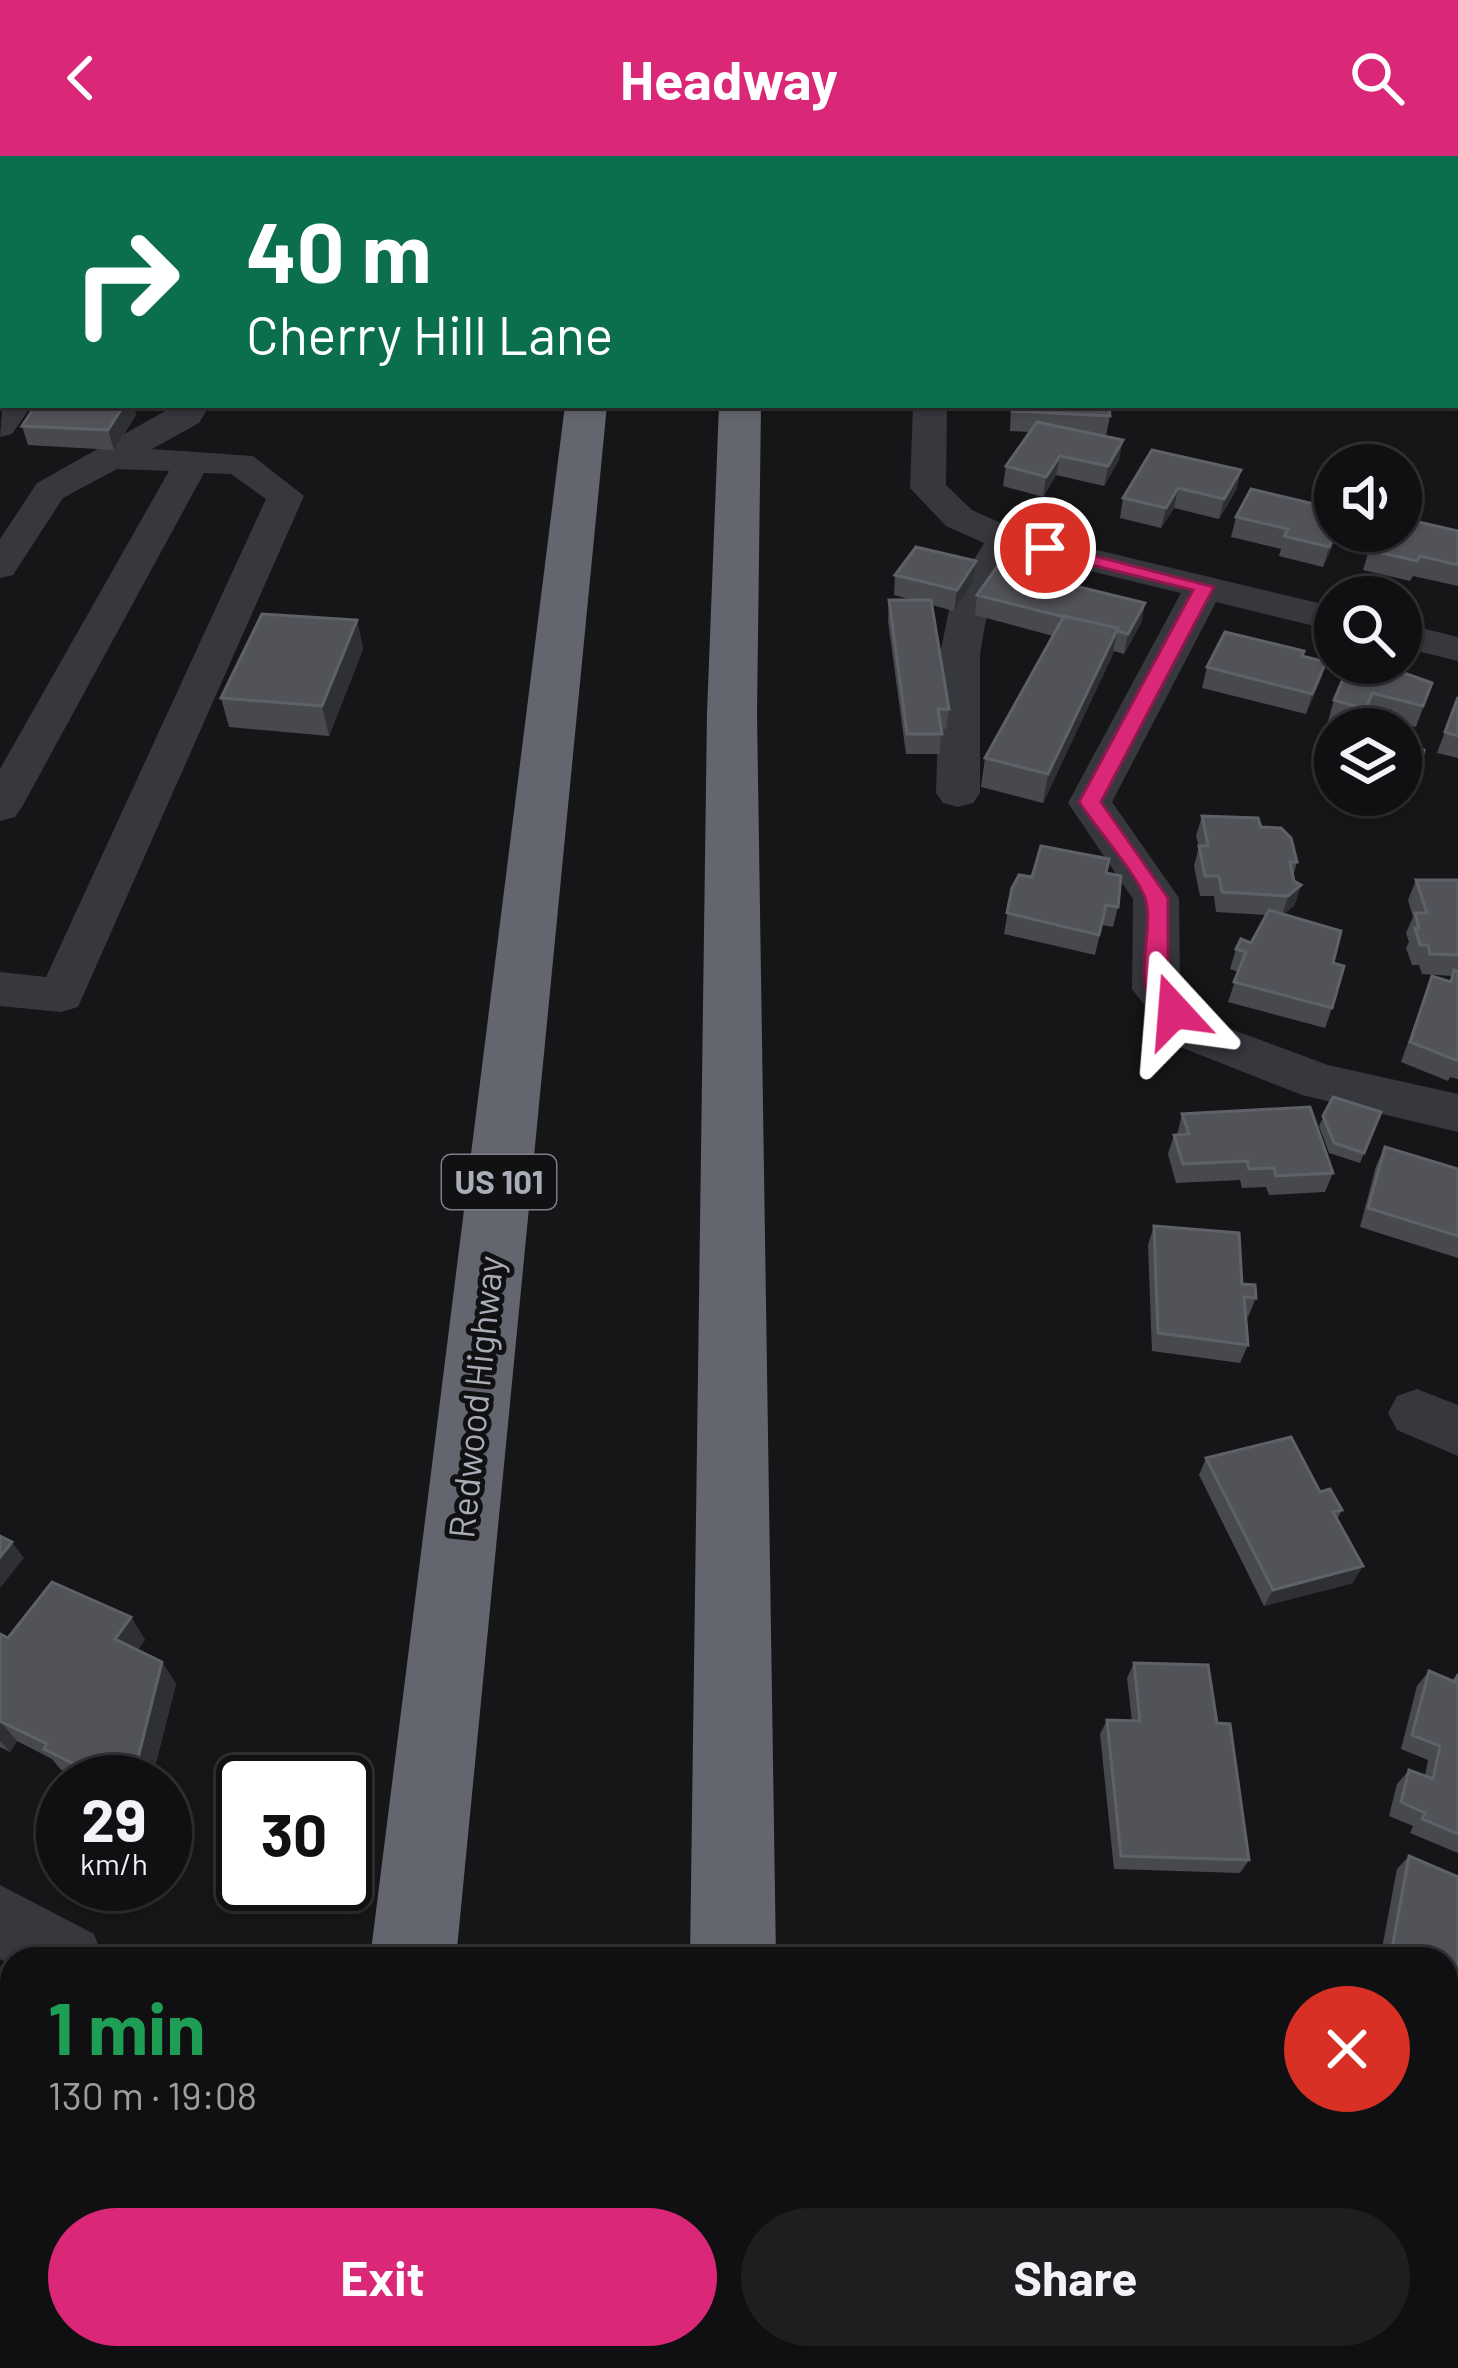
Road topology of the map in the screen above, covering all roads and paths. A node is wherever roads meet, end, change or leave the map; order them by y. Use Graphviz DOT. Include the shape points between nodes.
graph roads {
  1 [pos="586,408"];
  2 [pos="740,408"];
  3 [pos="930,408"];
  4 [pos="190,411"];
  5 [pos="110,458"];
  6 [pos="192,462"];
  7 [pos="1005,539"];
  8 [pos="0,567"];
  9 [pos="1204,587"];
  10 [pos="1314,614"];
  11 [pos="1422,640"];
  12 [pos="1458,649"];
  13 [pos="958,793"];
  14 [pos="0,807"];
  15 [pos="0,989"];
  16 [pos="1458,1113"];
  17 [pos="0,1920"];
  18 [pos="48,1947"];
  19 [pos="414,1947"];
  20 [pos="733,1947"];
  1 -- 19 [label="highway, Redwood Highway / US 101"];
  2 -- 20 [label="highway" via="732,712"];
  3 -- 7 [label="street" via="928,488 959,518"];
  4 -- 5 [label="street"];
  5 -- 6 [label="street"];
  5 -- 8 [label="street" via="50,491"];
  6 -- 14 [label="street"];
  6 -- 15 [label="street" via="240,464 286,496 61,995"];
  7 -- 9 [label="street"];
  7 -- 13 [label="street" via="971,596 960,653"];
  9 -- 10 [label="street"];
  9 -- 16 [label="street" via="1090,802 1156,898 1156,988 1192,1033 1320,1082"];
  11 -- 12 [label="street"];
  17 -- 18 [label="street"];
}
